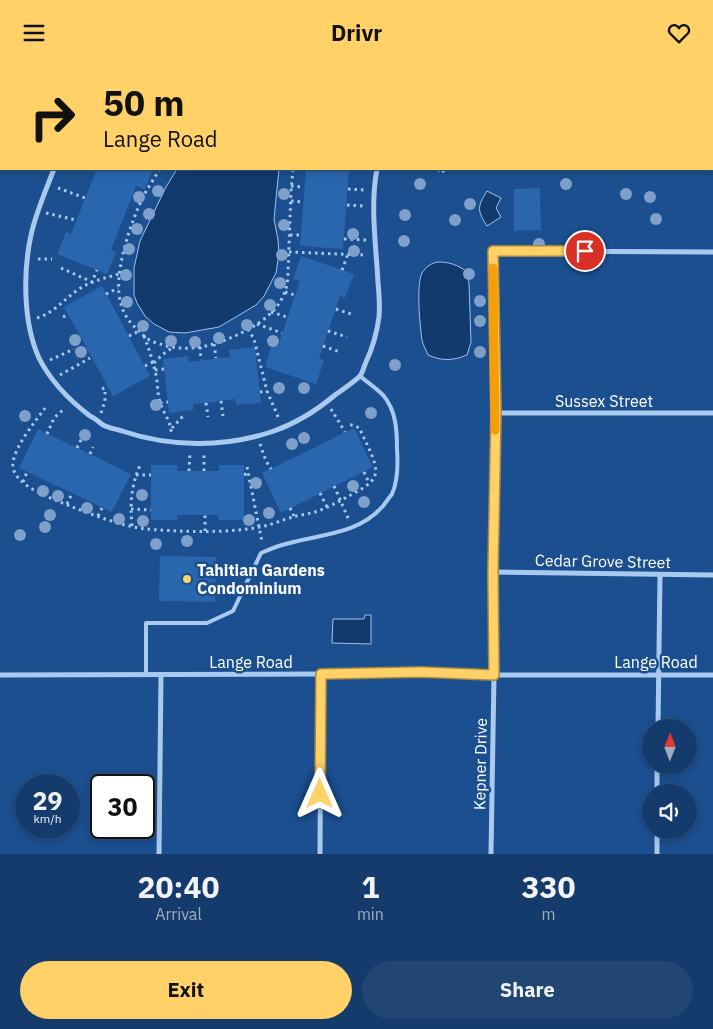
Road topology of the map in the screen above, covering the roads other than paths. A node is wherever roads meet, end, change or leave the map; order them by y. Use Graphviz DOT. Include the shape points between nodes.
graph roads {
  1 [pos="54,170"];
  2 [pos="377,170"];
  3 [pos="713,252"];
  4 [pos="360,375"];
  5 [pos="496,413"];
  6 [pos="713,413"];
  7 [pos="493,572"];
  8 [pos="660,575"];
  9 [pos="713,575"];
  10 [pos="321,674"];
  11 [pos="0,675"];
  12 [pos="146,675"];
  13 [pos="161,675"];
  14 [pos="494,675"];
  15 [pos="658,675"];
  16 [pos="713,675"];
  17 [pos="658,719"];
  18 [pos="657,839"];
  19 [pos="159,854"];
  20 [pos="320,854"];
  21 [pos="491,854"];
  22 [pos="657,854"];
  1 -- 4 [label="street" via="31,235 26,287 28,321 42,363 52,380 71,401 103,425 132,435 170,442 204,444 257,436 298,420"];
  2 -- 4 [label="street" via="374,205 379,315 371,350"];
  3 -- 5 [label="street, Kepner Drive" via="493,251"];
  4 -- 12 [label="lane" via="383,395 394,414 398,467 392,493 386,502 368,519 352,528 261,553 233,611 207,623 146,623"];
  5 -- 6 [label="street, Sussex Street"];
  5 -- 7 [label="street, Kepner Drive"];
  7 -- 8 [label="street, Cedar Grove Street"];
  7 -- 14 [label="street, Kepner Drive"];
  8 -- 9 [label="street, Cedar Grove Street"];
  8 -- 15 [label="street"];
  10 -- 13 [label="street, Lange Road"];
  10 -- 14 [label="street, Lange Road" via="421,672"];
  10 -- 20 [label="street"];
  11 -- 12 [label="street, Lange Road"];
  12 -- 13 [label="street, Lange Road"];
  13 -- 19 [label="street"];
  14 -- 15 [label="street, Lange Road"];
  14 -- 21 [label="street, Kepner Drive"];
  15 -- 16 [label="street, Lange Road"];
  15 -- 17 [label="street"];
  18 -- 22 [label="street"];
}
